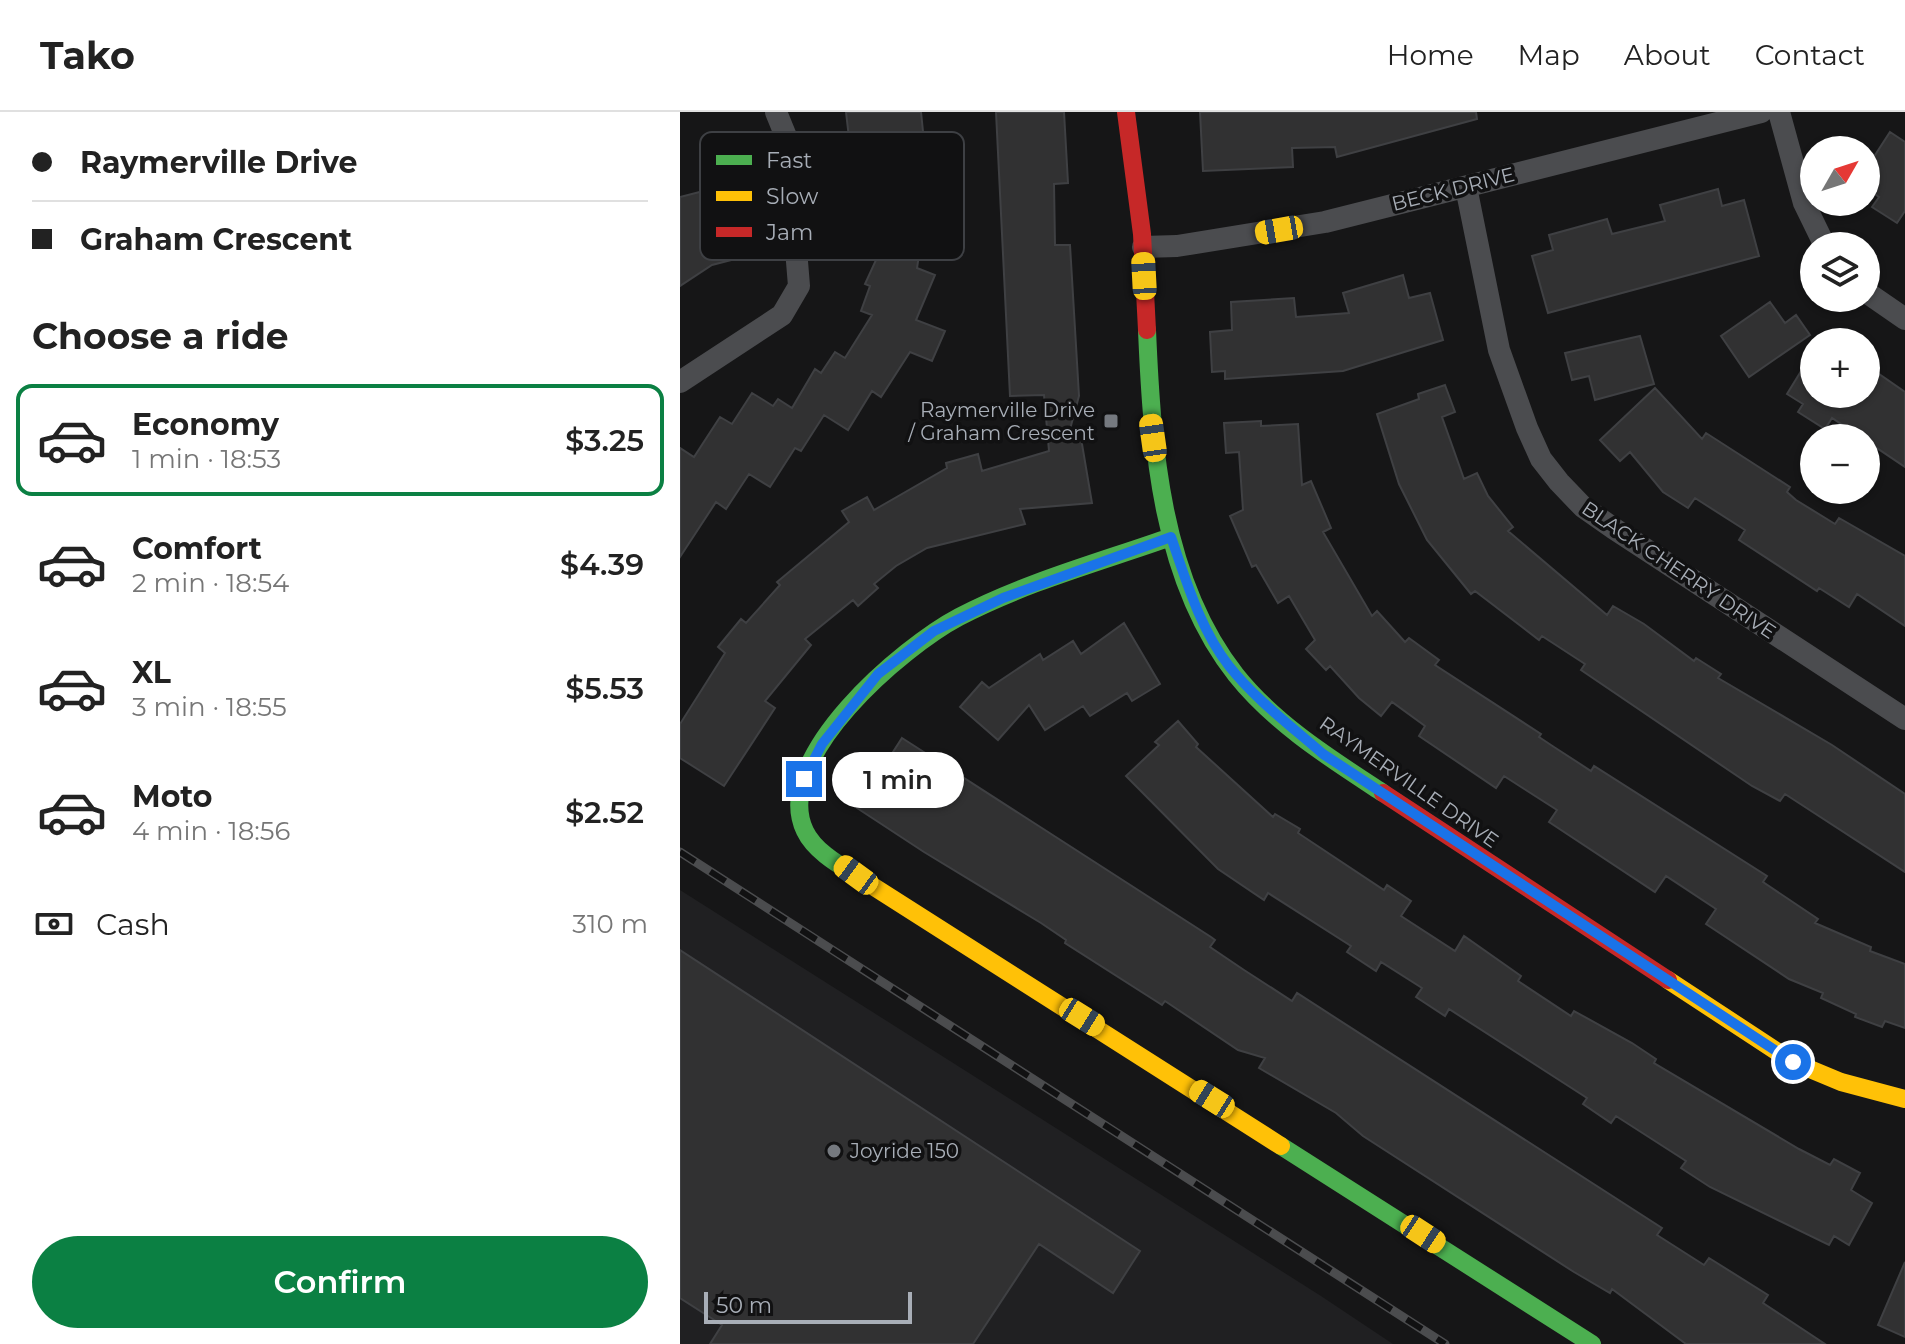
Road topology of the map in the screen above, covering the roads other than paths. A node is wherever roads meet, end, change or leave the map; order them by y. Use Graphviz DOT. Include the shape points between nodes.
graph roads {
  1 [pos="776,112"];
  2 [pos="1126,112"];
  3 [pos="1761,112"];
  4 [pos="1779,112"];
  5 [pos="784,132"];
  6 [pos="1466,187"];
  7 [pos="1818,232"];
  8 [pos="1143,247"];
  9 [pos="797,260"];
  10 [pos="1880,302"];
  11 [pos="1905,319"];
  12 [pos="680,382"];
  13 [pos="1171,537"];
  14 [pos="1905,719"];
  15 [pos="1905,1099"];
  16 [pos="1592,1344"];
  1 -- 5 [label="street"];
  2 -- 8 [label="street, RAYMERVILLE DRIVE"];
  3 -- 6 [label="street, BECK DRIVE"];
  4 -- 7 [label="street" via="1804,203"];
  6 -- 8 [label="street, BECK DRIVE" via="1325,222"];
  6 -- 14 [label="street, BLACK CHERRY DRIVE" via="1499,350 1541,459 1559,482 1613,528"];
  8 -- 13 [label="street, RAYMERVILLE DRIVE" via="1150,416"];
  9 -- 12 [label="street" via="799,286 782,315"];
  10 -- 11 [label="street"];
  13 -- 15 [label="street, RAYMERVILLE DRIVE" via="1195,602 1228,665 1323,754 1793,1062"];
  13 -- 16 [label="street" via="1003,598 934,631 878,674 811,763 798,794 803,827 821,850 856,875"];
}
